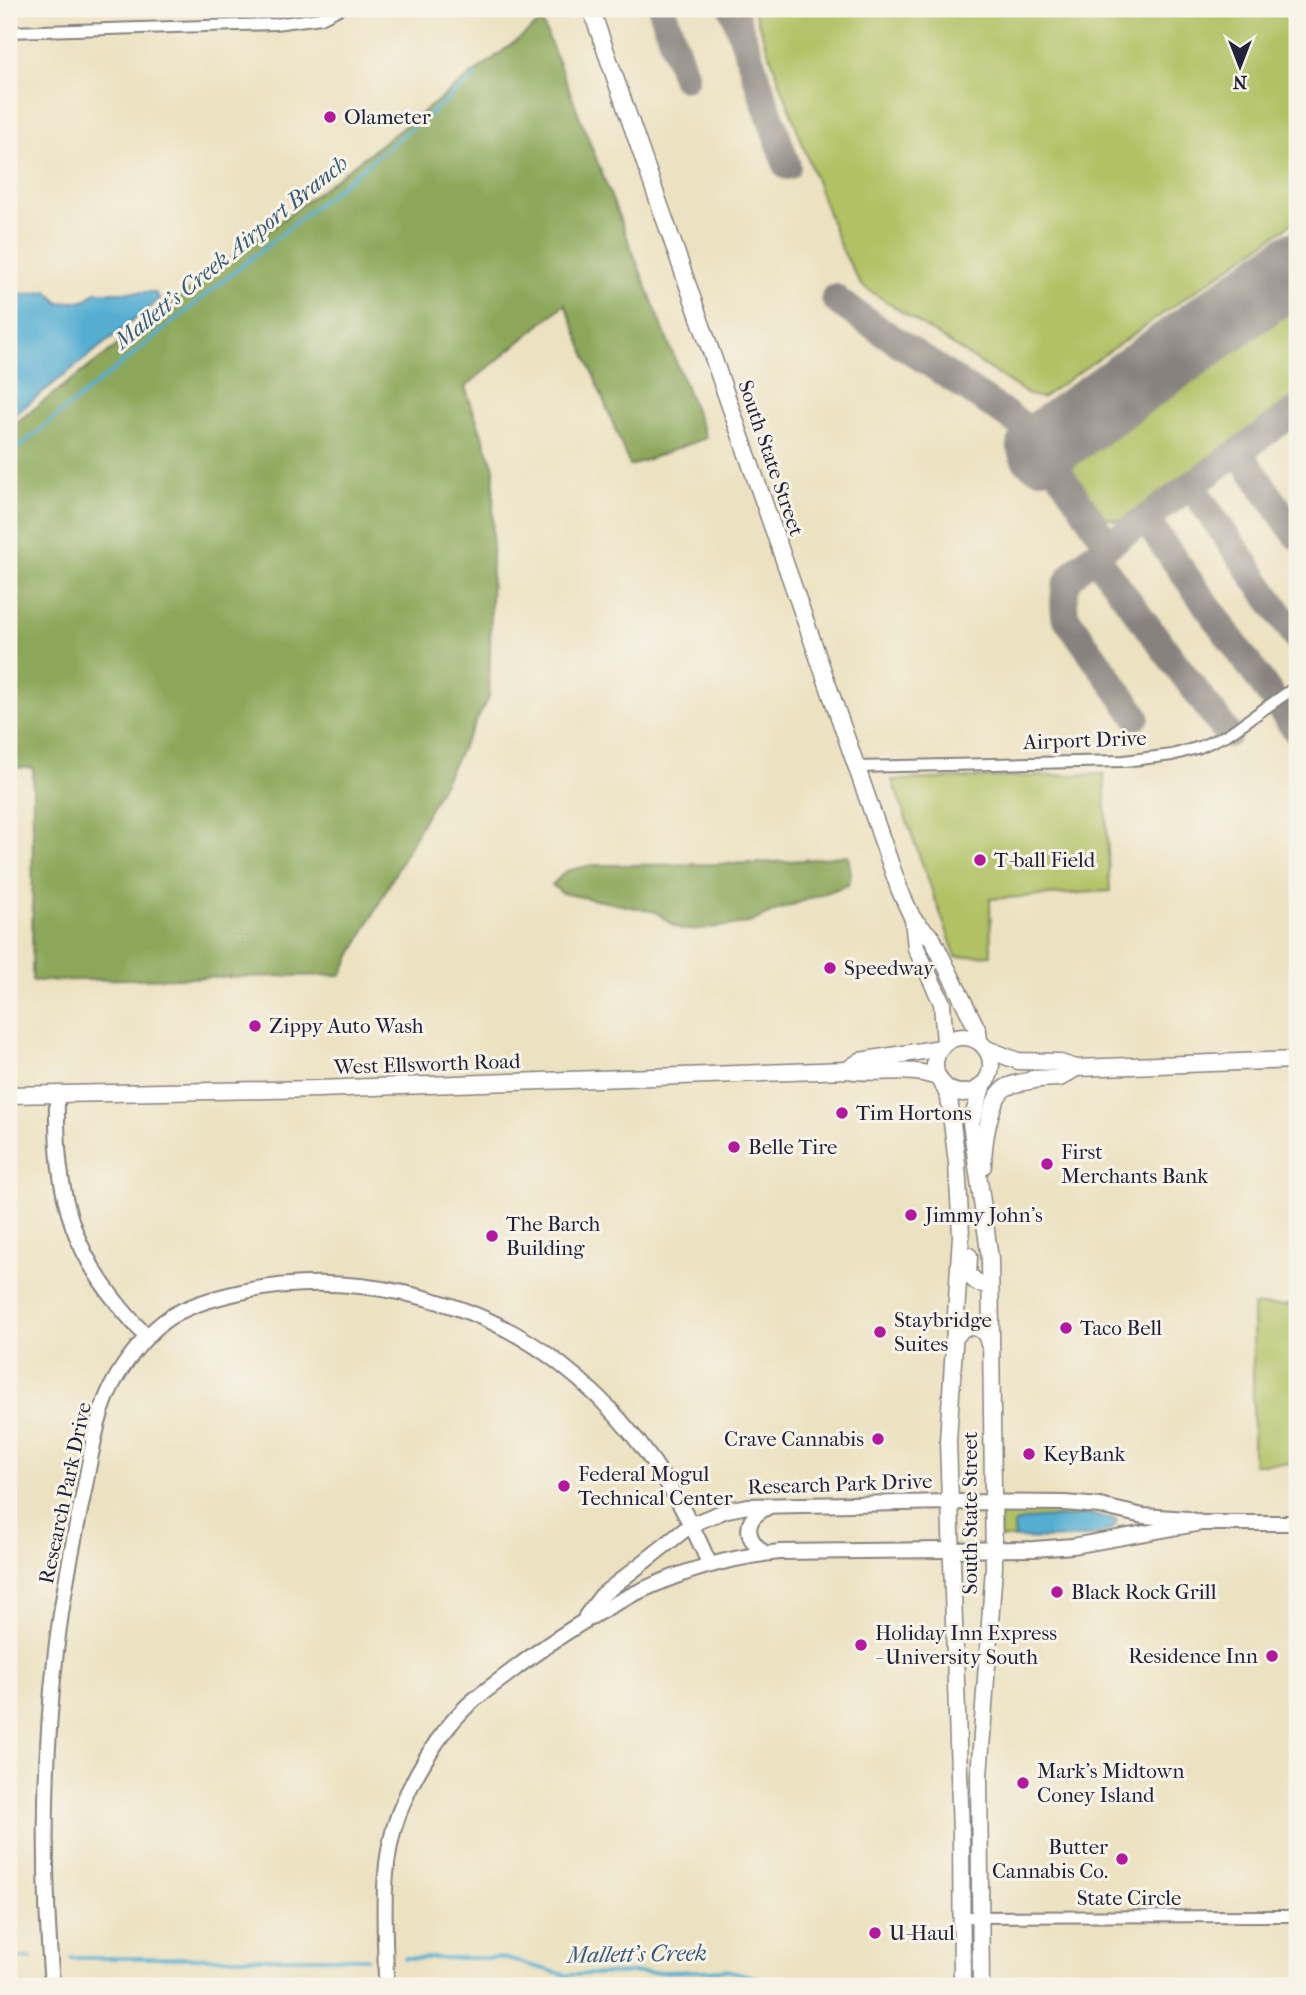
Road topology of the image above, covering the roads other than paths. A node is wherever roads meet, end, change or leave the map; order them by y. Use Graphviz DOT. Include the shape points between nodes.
graph roads {
  1 [pos="339,9"];
  2 [pos="591,9"];
  3 [pos="9,32"];
  4 [pos="1297,687"];
  5 [pos="856,767"];
  6 [pos="913,919"];
  7 [pos="983,1045"];
  8 [pos="943,1046"];
  9 [pos="1297,1060"];
  10 [pos="1076,1068"];
  11 [pos="847,1070"];
  12 [pos="1041,1079"];
  13 [pos="941,1081"];
  14 [pos="985,1082"];
  15 [pos="57,1094"];
  16 [pos="9,1095"];
  17 [pos="957,1173"];
  18 [pos="983,1200"];
  19 [pos="960,1214"];
  20 [pos="987,1231"];
  21 [pos="990,1285"];
  22 [pos="147,1337"];
  23 [pos="954,1339"];
  24 [pos="990,1350"];
  25 [pos="950,1502"];
  26 [pos="992,1502"];
  27 [pos="772,1505"];
  28 [pos="1118,1510"];
  29 [pos="1201,1523"];
  30 [pos="1297,1523"];
  31 [pos="692,1524"];
  32 [pos="1073,1546"];
  33 [pos="993,1549"];
  34 [pos="951,1550"];
  35 [pos="764,1553"];
  36 [pos="709,1563"];
  37 [pos="953,1602"];
  38 [pos="583,1620"];
  39 [pos="984,1718"];
  40 [pos="1297,1916"];
  41 [pos="962,1917"];
  42 [pos="981,1917"];
  43 [pos="962,1963"];
  44 [pos="980,1963"];
  45 [pos="52,1986"];
  46 [pos="386,1986"];
  47 [pos="962,1986"];
  48 [pos="981,1986"];
  1 -- 3 [label="street" via="321,18 275,24"];
  2 -- 5 [label="main road, South State Street"];
  4 -- 5 [label="street, Airport Drive" via="1228,734 1172,755 1124,761"];
  5 -- 6 [label="main road, South State Street"];
  6 -- 7 [label="main road, South State Street" via="932,938"];
  6 -- 8 [label="main road, South State Street" via="916,948 942,1003"];
  7 -- 8 [label="main road" via="960,1037"];
  7 -- 10 [label="main road" via="1018,1061 1058,1062"];
  7 -- 14 [label="main road" via="991,1067"];
  8 -- 11 [label="main road, West Ellsworth Road" via="860,1061"];
  8 -- 13 [label="main road" via="935,1062"];
  9 -- 10 [label="main road"];
  10 -- 12 [label="main road" via="1060,1078"];
  11 -- 13 [label="main road, West Ellsworth Road" via="909,1071"];
  11 -- 15 [label="main road, West Ellsworth Road"];
  12 -- 14 [label="main road"];
  12 -- 18 [label="main road" via="1007,1087 996,1098 983,1157"];
  13 -- 14 [label="main road" via="948,1089 963,1093"];
  13 -- 17 [label="main road, South State Street" via="948,1098"];
  14 -- 18 [label="main road, South State Street" via="971,1123"];
  15 -- 16 [label="main road, West Ellsworth Road"];
  15 -- 22 [label="street" via="58,1162 70,1222 81,1251 107,1292"];
  17 -- 19 [label="main road, South State Street"];
  17 -- 20 [label="main road" via="971,1173 978,1216"];
  18 -- 20 [label="main road, South State Street"];
  19 -- 21 [label="main road" via="969,1226 968,1275"];
  19 -- 23 [label="main road, South State Street"];
  20 -- 21 [label="main road, South State Street"];
  21 -- 24 [label="main road, South State Street"];
  22 -- 31 [label="street, Research Park Drive" via="170,1317 198,1304 270,1287 357,1286 439,1301 520,1338 586,1385 636,1436"];
  22 -- 45 [label="street, Research Park Drive" via="126,1362 105,1400 71,1553 56,1650 46,1845"];
  23 -- 24 [label="main road" via="963,1328 977,1326 987,1336"];
  23 -- 25 [label="main road, South State Street" via="948,1427"];
  24 -- 26 [label="main road, South State Street"];
  25 -- 26 [label="street, Research Park Drive"];
  25 -- 27 [label="street, Research Park Drive"];
  25 -- 34 [label="main road, South State Street"];
  26 -- 28 [label="street, Research Park Drive" via="1065,1503"];
  26 -- 33 [label="main road, South State Street"];
  27 -- 31 [label="street, Research Park Drive" via="727,1510"];
  27 -- 35 [label="street" via="751,1519 750,1538"];
  28 -- 29 [label="street, Research Park Drive"];
  28 -- 32 [label="street" via="1124,1518 1122,1530"];
  29 -- 30 [label="street"];
  29 -- 32 [label="street"];
  31 -- 36 [label="street, Research Park Drive"];
  31 -- 38 [label="street, Research Park Drive" via="602,1595"];
  32 -- 33 [label="street, Research Park Drive"];
  33 -- 34 [label="street, Research Park Drive"];
  33 -- 39 [label="main road, South State Street"];
  34 -- 35 [label="street, Research Park Drive"];
  34 -- 37 [label="main road, South State Street"];
  35 -- 36 [label="street, Research Park Drive"];
  36 -- 38 [label="street, Research Park Drive"];
  37 -- 39 [label="main road" via="962,1686 967,1703"];
  37 -- 41 [label="main road, South State Street"];
  38 -- 46 [label="street, Research Park Drive" via="468,1705 413,1782 399,1814 386,1869"];
  39 -- 42 [label="main road, South State Street" via="978,1830"];
  40 -- 42 [label="street, State Circle"];
  41 -- 42 [label="street, State Circle"];
  41 -- 43 [label="main road, South State Street"];
  42 -- 44 [label="main road, South State Street"];
  43 -- 44 [label="street"];
  43 -- 47 [label="main road, South State Street"];
  44 -- 48 [label="main road, South State Street"];
}
